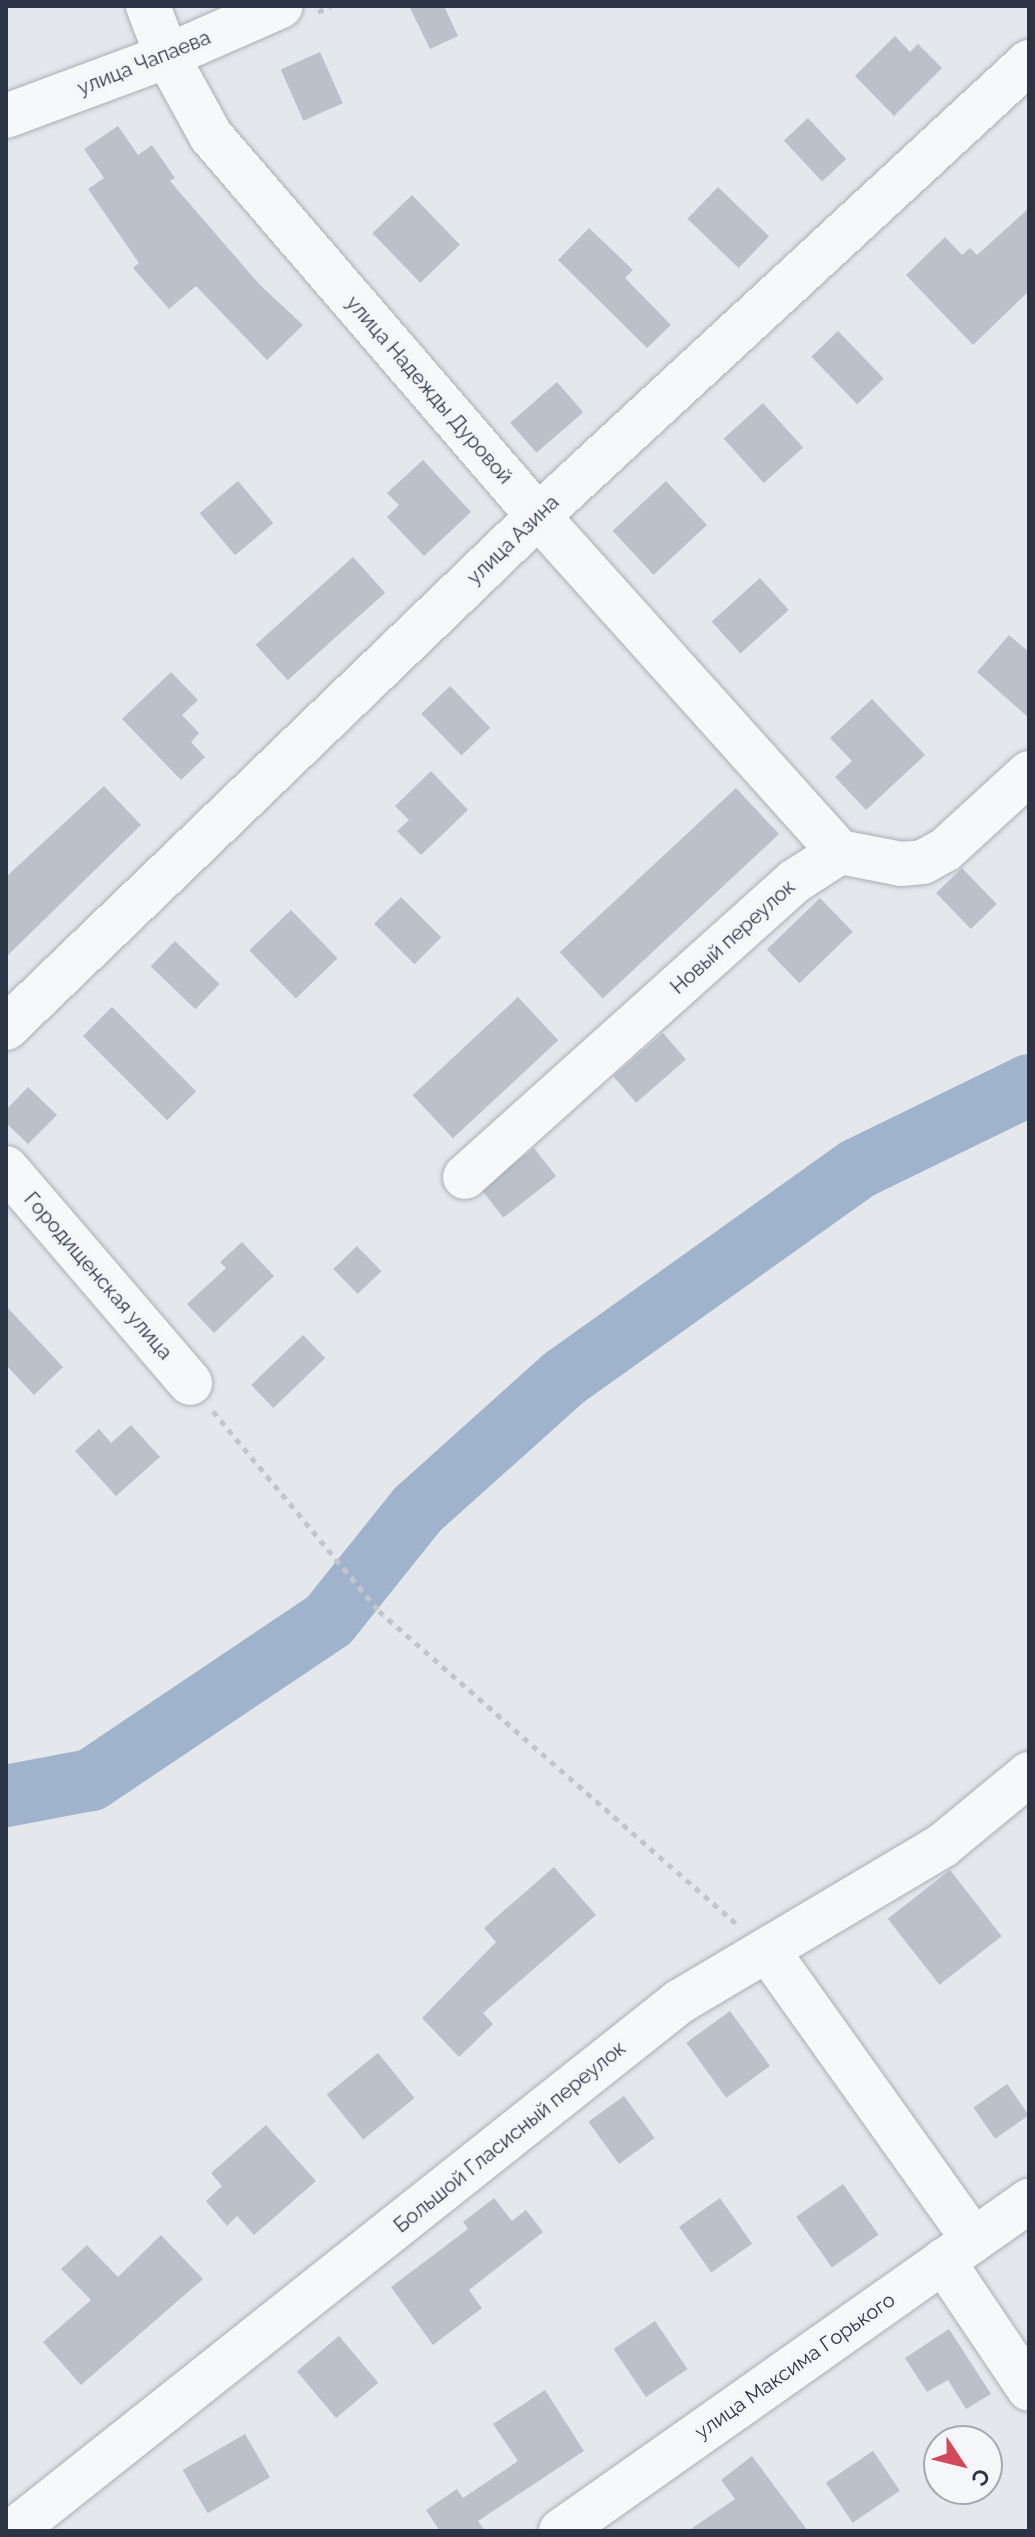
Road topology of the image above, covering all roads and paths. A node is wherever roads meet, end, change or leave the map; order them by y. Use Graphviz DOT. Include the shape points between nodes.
graph roads {
  1 [pos="148,6"];
  2 [pos="281,6"];
  3 [pos="167,56"];
  4 [pos="1029,62"];
  5 [pos="6,116"];
  6 [pos="538,516"];
  7 [pos="1029,773"];
  8 [pos="840,852"];
  9 [pos="6,1028"];
  10 [pos="6,1168"];
  11 [pos="465,1177"];
  12 [pos="190,1383"];
  13 [pos="1029,1774"];
  14 [pos="767,1950"];
  15 [pos="1029,2201"];
  16 [pos="959,2250"];
  17 [pos="1029,2389"];
  18 [pos="13,2531"];
  19 [pos="561,2531"];
  1 -- 3 [label="street, улица Надежды Дуровой"];
  2 -- 3 [label="street, улица Чапаева"];
  3 -- 5 [label="street, улица Чапаева"];
  3 -- 6 [label="street, улица Надежды Дуровой" via="211,136"];
  4 -- 6 [label="street, улица Азина"];
  6 -- 8 [label="street, улица Надежды Дуровой"];
  6 -- 9 [label="street, улица Азина"];
  7 -- 8 [label="street" via="945,850 923,862 901,864"];
  8 -- 11 [label="street, Новый переулок" via="795,881"];
  10 -- 12 [label="street, Городищенская улица"];
  12 -- 14 [label="path" via="379,1611"];
  13 -- 14 [label="street, Большой Гласисный переулок" via="943,1845"];
  14 -- 16 [label="street"];
  14 -- 18 [label="street, Большой Гласисный переулок" via="679,2002"];
  15 -- 16 [label="street, улица Максима Горького"];
  16 -- 17 [label="street"];
  16 -- 19 [label="street, улица Максима Горького"];
}
